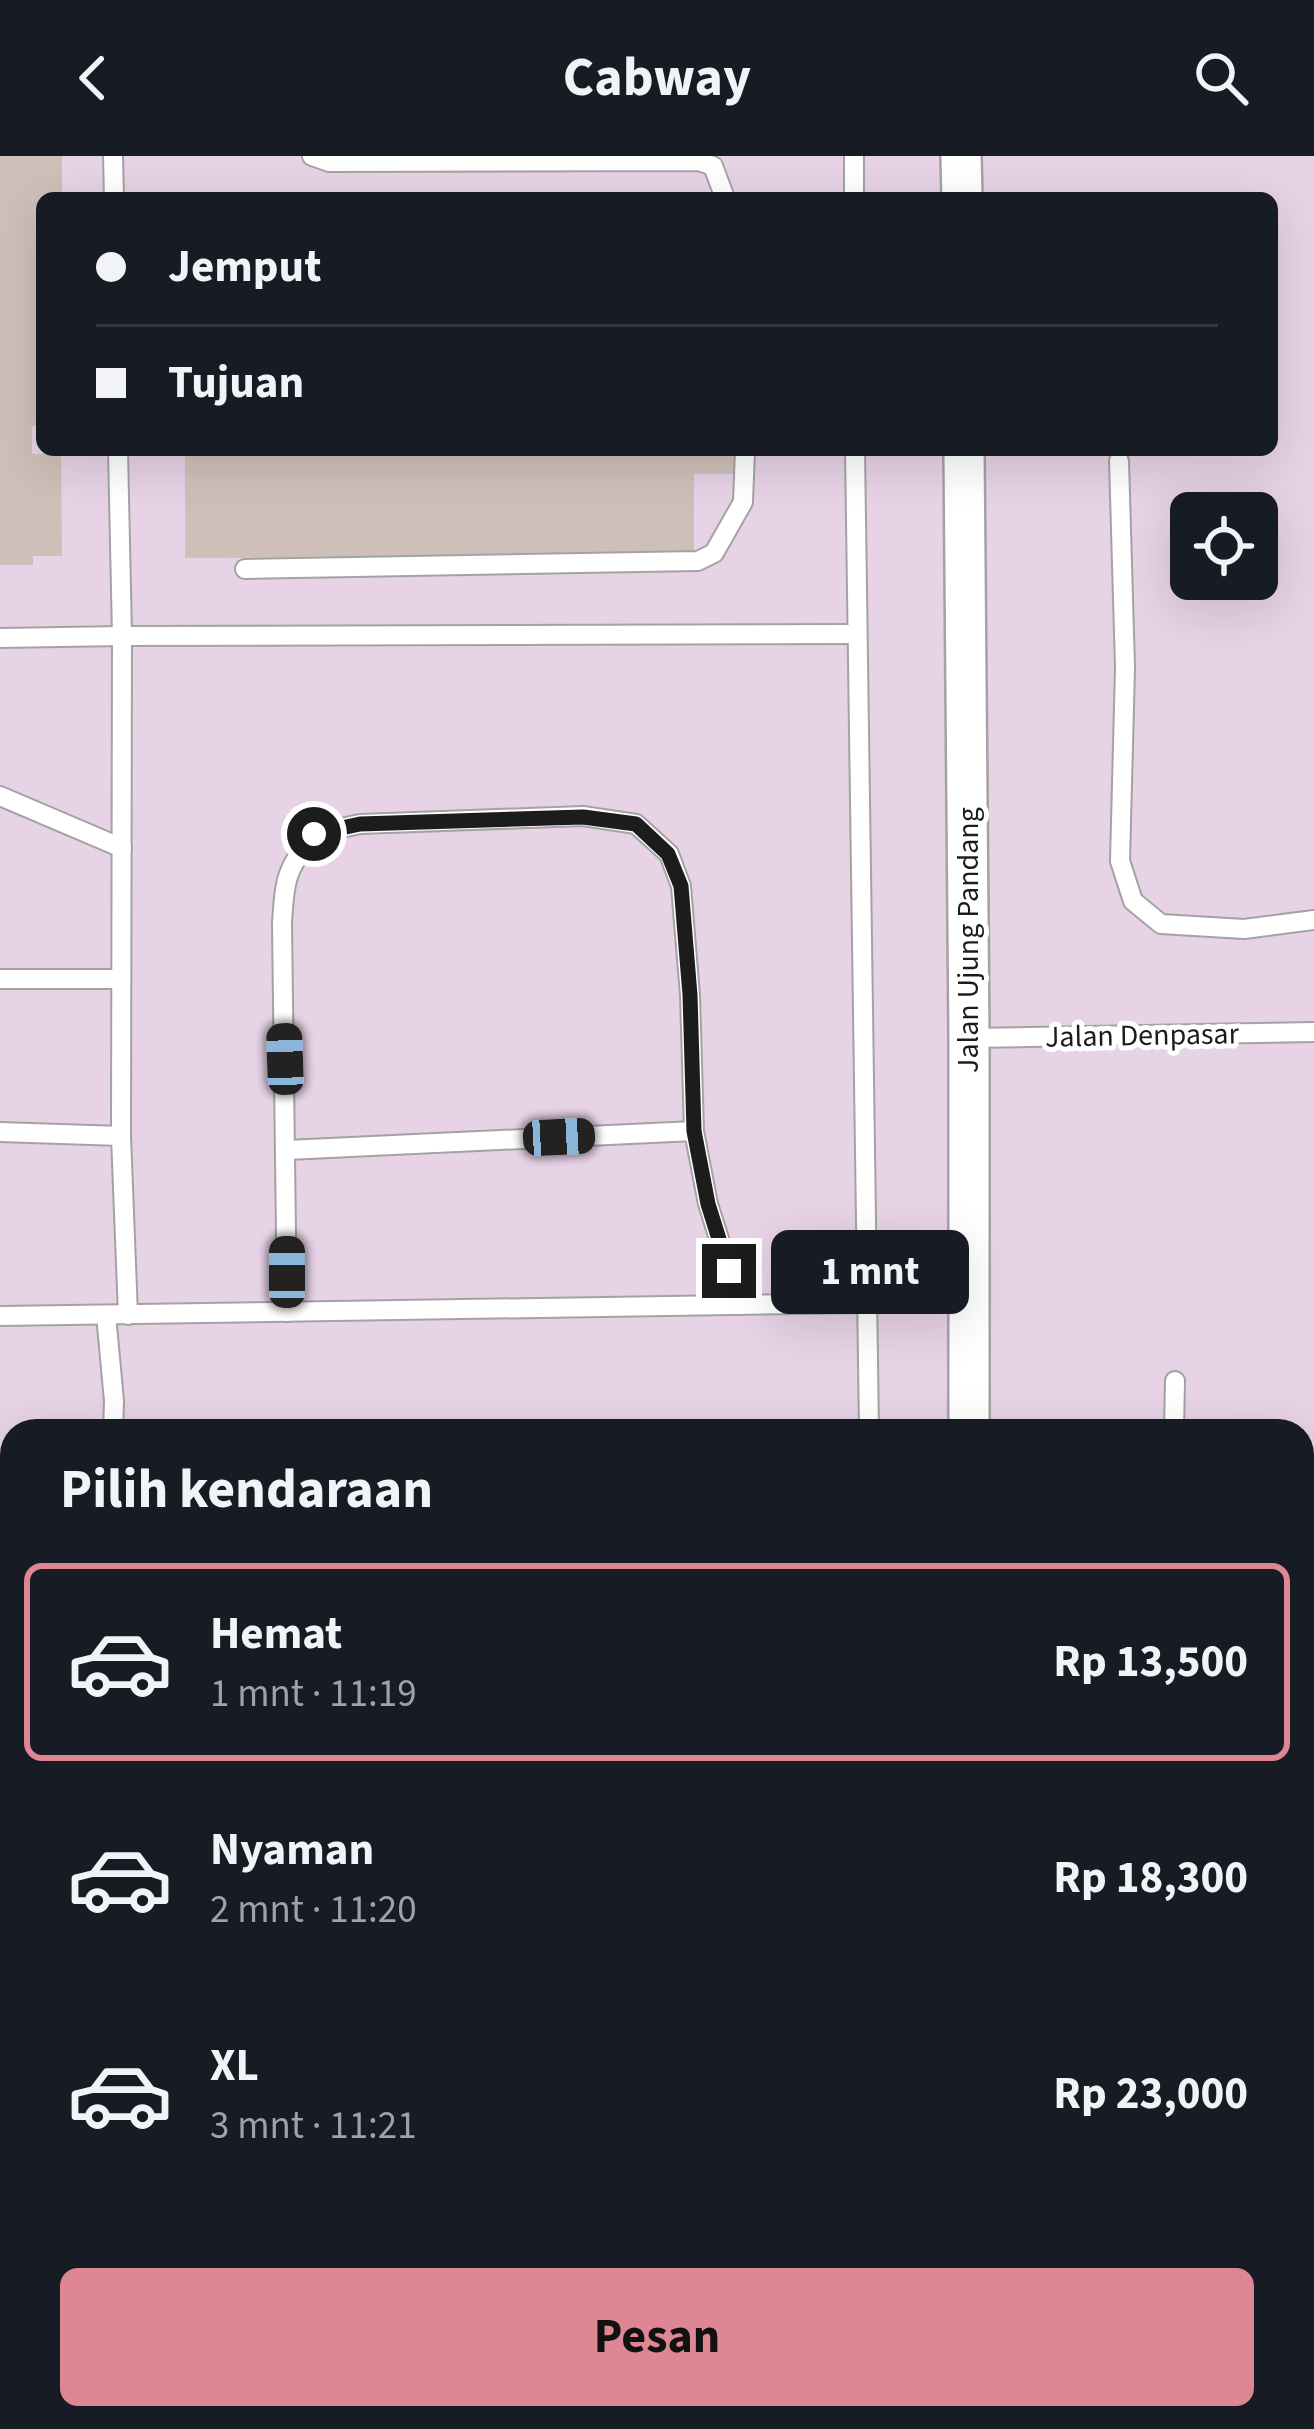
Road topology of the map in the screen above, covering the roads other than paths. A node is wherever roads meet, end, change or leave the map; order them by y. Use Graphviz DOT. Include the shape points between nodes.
graph roads {
  1 [pos="113,156"];
  2 [pos="312,156"];
  3 [pos="854,156"];
  4 [pos="962,156"];
  5 [pos="114,192"];
  6 [pos="723,192"];
  7 [pos="854,192"];
  8 [pos="962,192"];
  9 [pos="118,456"];
  10 [pos="745,456"];
  11 [pos="855,456"];
  12 [pos="964,456"];
  13 [pos="1119,461"];
  14 [pos="245,569"];
  15 [pos="856,634"];
  16 [pos="122,636"];
  17 [pos="0,638"];
  18 [pos="0,796"];
  19 [pos="122,848"];
  20 [pos="1314,920"];
  21 [pos="121,979"];
  22 [pos="0,980"];
  23 [pos="1314,1032"];
  24 [pos="969,1038"];
  25 [pos="694,1131"];
  26 [pos="0,1132"];
  27 [pos="121,1136"];
  28 [pos="287,1150"];
  29 [pos="869,1303"];
  30 [pos="740,1305"];
  31 [pos="287,1312"];
  32 [pos="106,1315"];
  33 [pos="128,1315"];
  34 [pos="0,1316"];
  35 [pos="1175,1381"];
  36 [pos="113,1419"];
  37 [pos="869,1419"];
  38 [pos="969,1419"];
  39 [pos="1174,1419"];
  1 -- 5 [label="lane"];
  2 -- 6 [label="lane" via="699,160 712,166"];
  3 -- 7 [label="lane"];
  4 -- 8 [label="street"];
  9 -- 16 [label="lane"];
  10 -- 14 [label="lane" via="743,502 714,553 698,562"];
  11 -- 15 [label="lane"];
  12 -- 24 [label="street, Jalan Ujung Pandang"];
  13 -- 20 [label="lane" via="1120,861 1133,901 1161,924 1244,928"];
  15 -- 16 [label="lane"];
  15 -- 29 [label="lane"];
  16 -- 17 [label="lane"];
  16 -- 19 [label="lane"];
  18 -- 19 [label="lane"];
  19 -- 21 [label="lane"];
  21 -- 22 [label="lane"];
  21 -- 27 [label="lane"];
  23 -- 24 [label="lane, Jalan Denpasar"];
  24 -- 38 [label="street, Jalan Ujung Pandang"];
  25 -- 28 [label="lane"];
  25 -- 28 [label="lane" via="681,886 668,854 636,824 583,817 360,824 314,834 285,878"];
  25 -- 30 [label="lane"];
  26 -- 27 [label="lane"];
  27 -- 33 [label="lane"];
  28 -- 31 [label="lane"];
  29 -- 30 [label="lane"];
  29 -- 37 [label="lane"];
  30 -- 31 [label="lane"];
  31 -- 33 [label="lane"];
  32 -- 33 [label="lane"];
  32 -- 34 [label="lane"];
  32 -- 36 [label="lane"];
  35 -- 39 [label="lane"];
}
